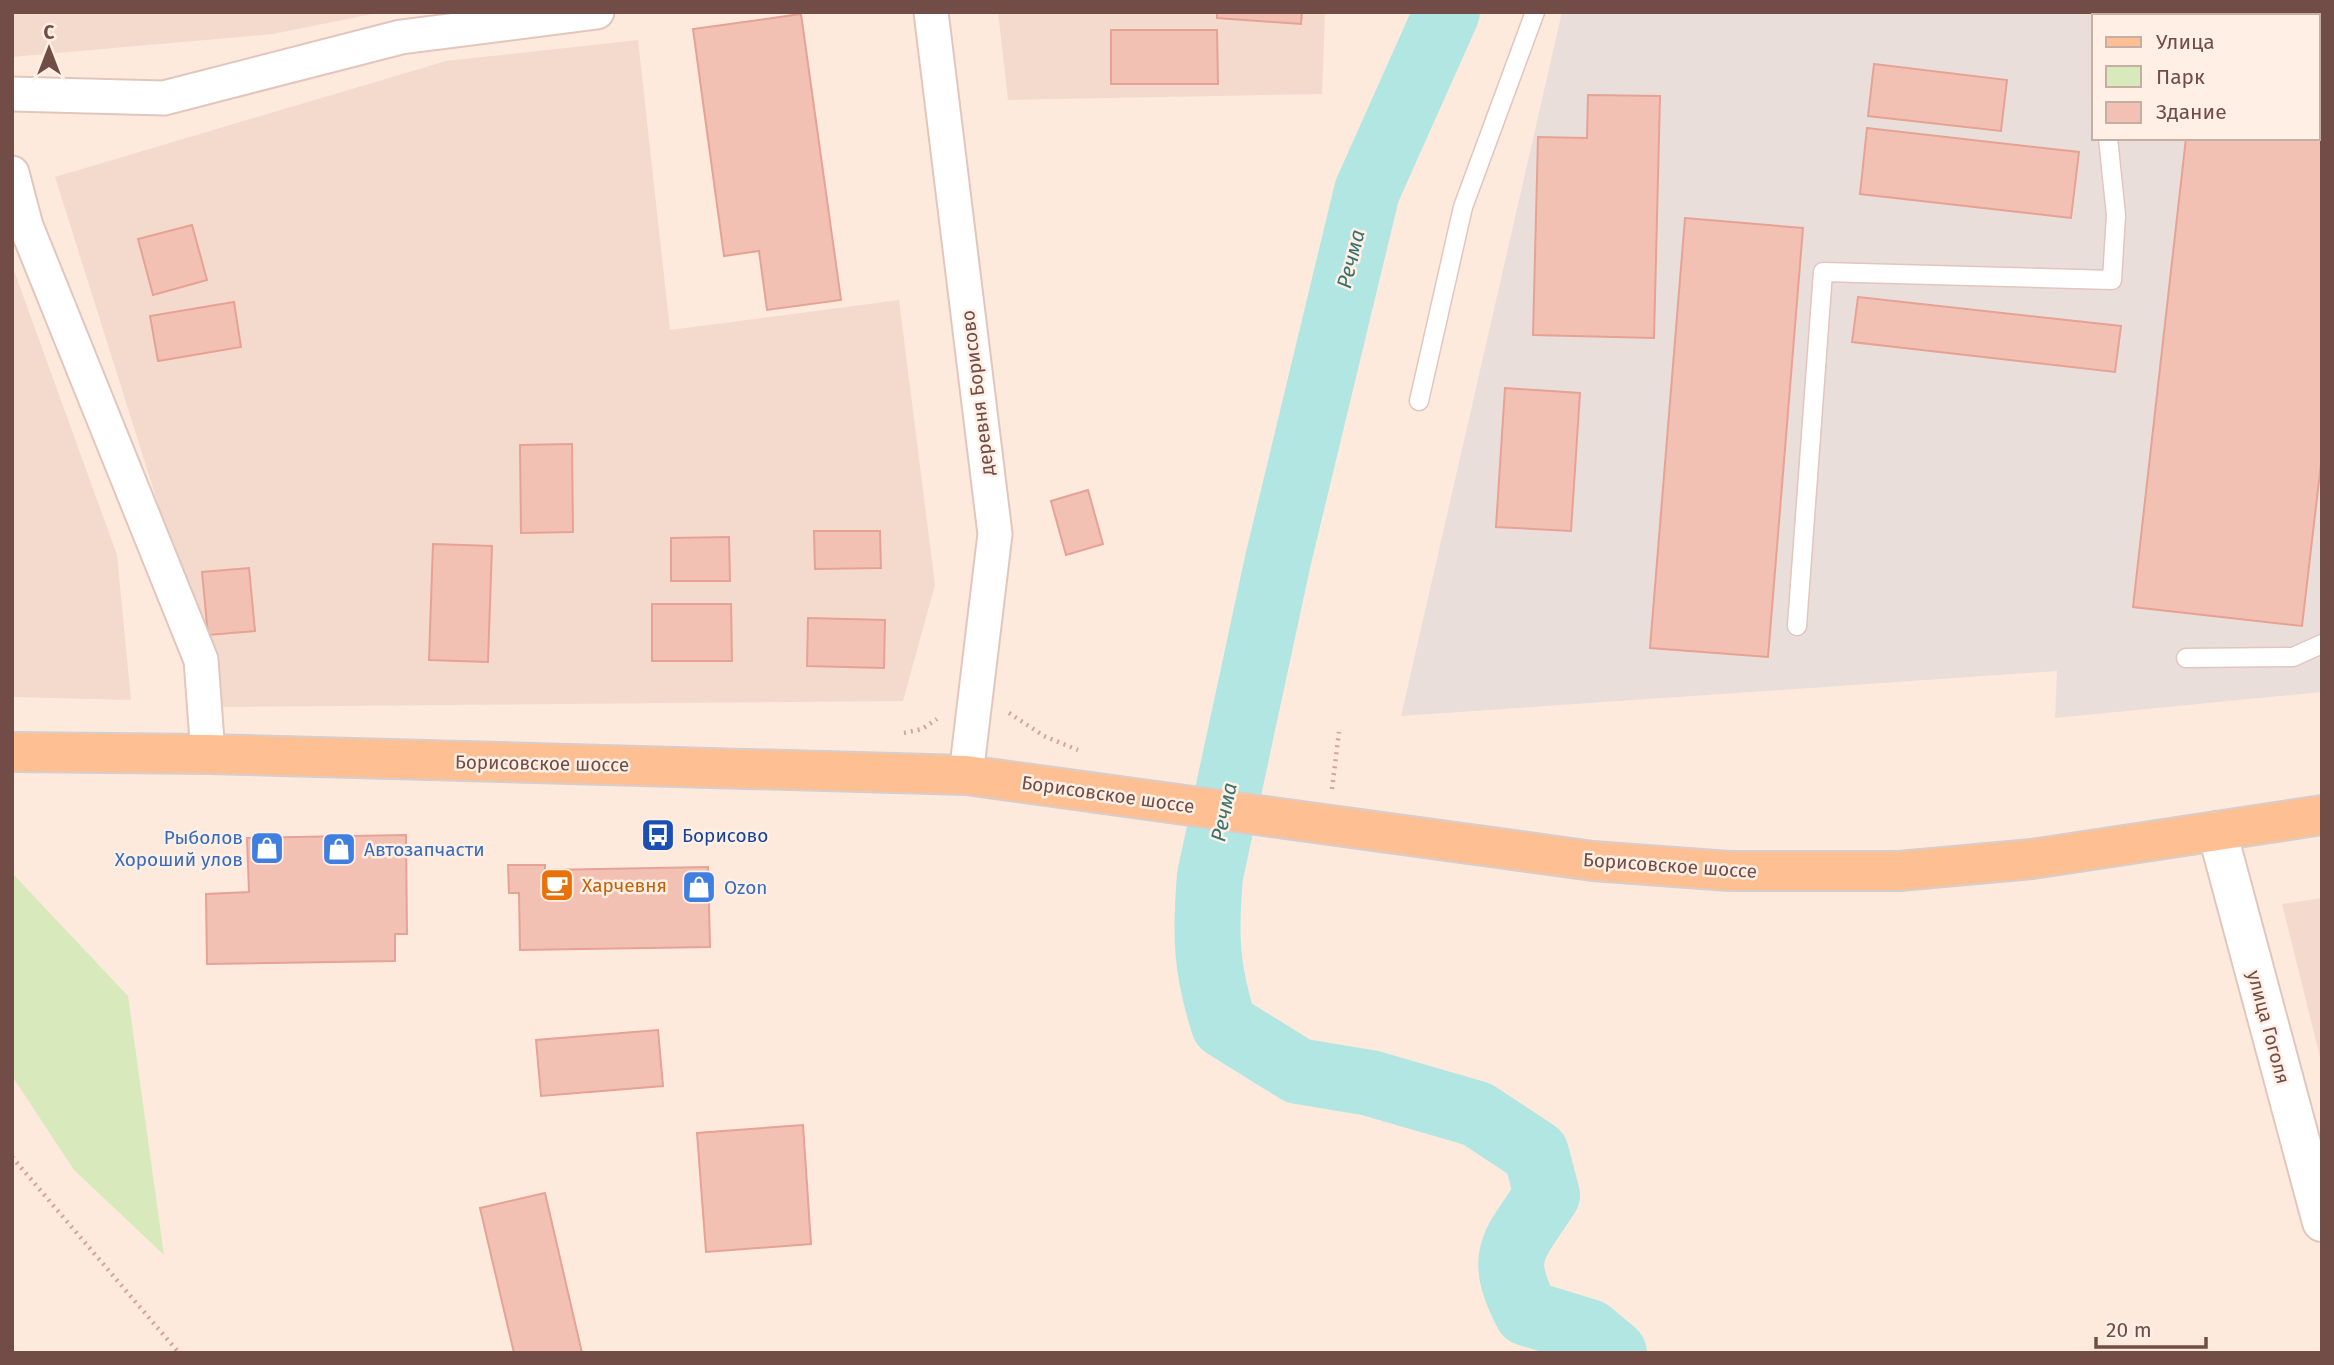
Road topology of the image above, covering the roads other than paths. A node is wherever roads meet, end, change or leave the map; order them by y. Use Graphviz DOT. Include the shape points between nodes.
graph roads {
  1 [pos="597,12"];
  2 [pos="931,12"];
  3 [pos="1535,12"];
  4 [pos="12,94"];
  5 [pos="2108,140"];
  6 [pos="12,173"];
  7 [pos="1419,401"];
  8 [pos="1797,626"];
  9 [pos="2322,644"];
  10 [pos="2186,658"];
  11 [pos="12,752"];
  12 [pos="208,754"];
  13 [pos="966,775"];
  14 [pos="2322,815"];
  15 [pos="2217,831"];
  16 [pos="2322,1222"];
  1 -- 4 [label="street" via="401,37 164,98"];
  2 -- 13 [label="street, деревня Борисово" via="995,534"];
  3 -- 7 [label="lane" via="1463,207"];
  5 -- 8 [label="lane" via="2116,215 2112,280 1823,272"];
  6 -- 12 [label="street" via="26,226 201,660"];
  9 -- 10 [label="lane" via="2293,657"];
  11 -- 12 [label="main road, Борисовское шоссе"];
  12 -- 13 [label="main road, Борисовское шоссе"];
  13 -- 15 [label="main road, Борисовское шоссе" via="1593,861 1729,872 1899,872 2032,859"];
  14 -- 15 [label="main road, Борисовское шоссе"];
  15 -- 16 [label="street, улица Гоголя"];
}
